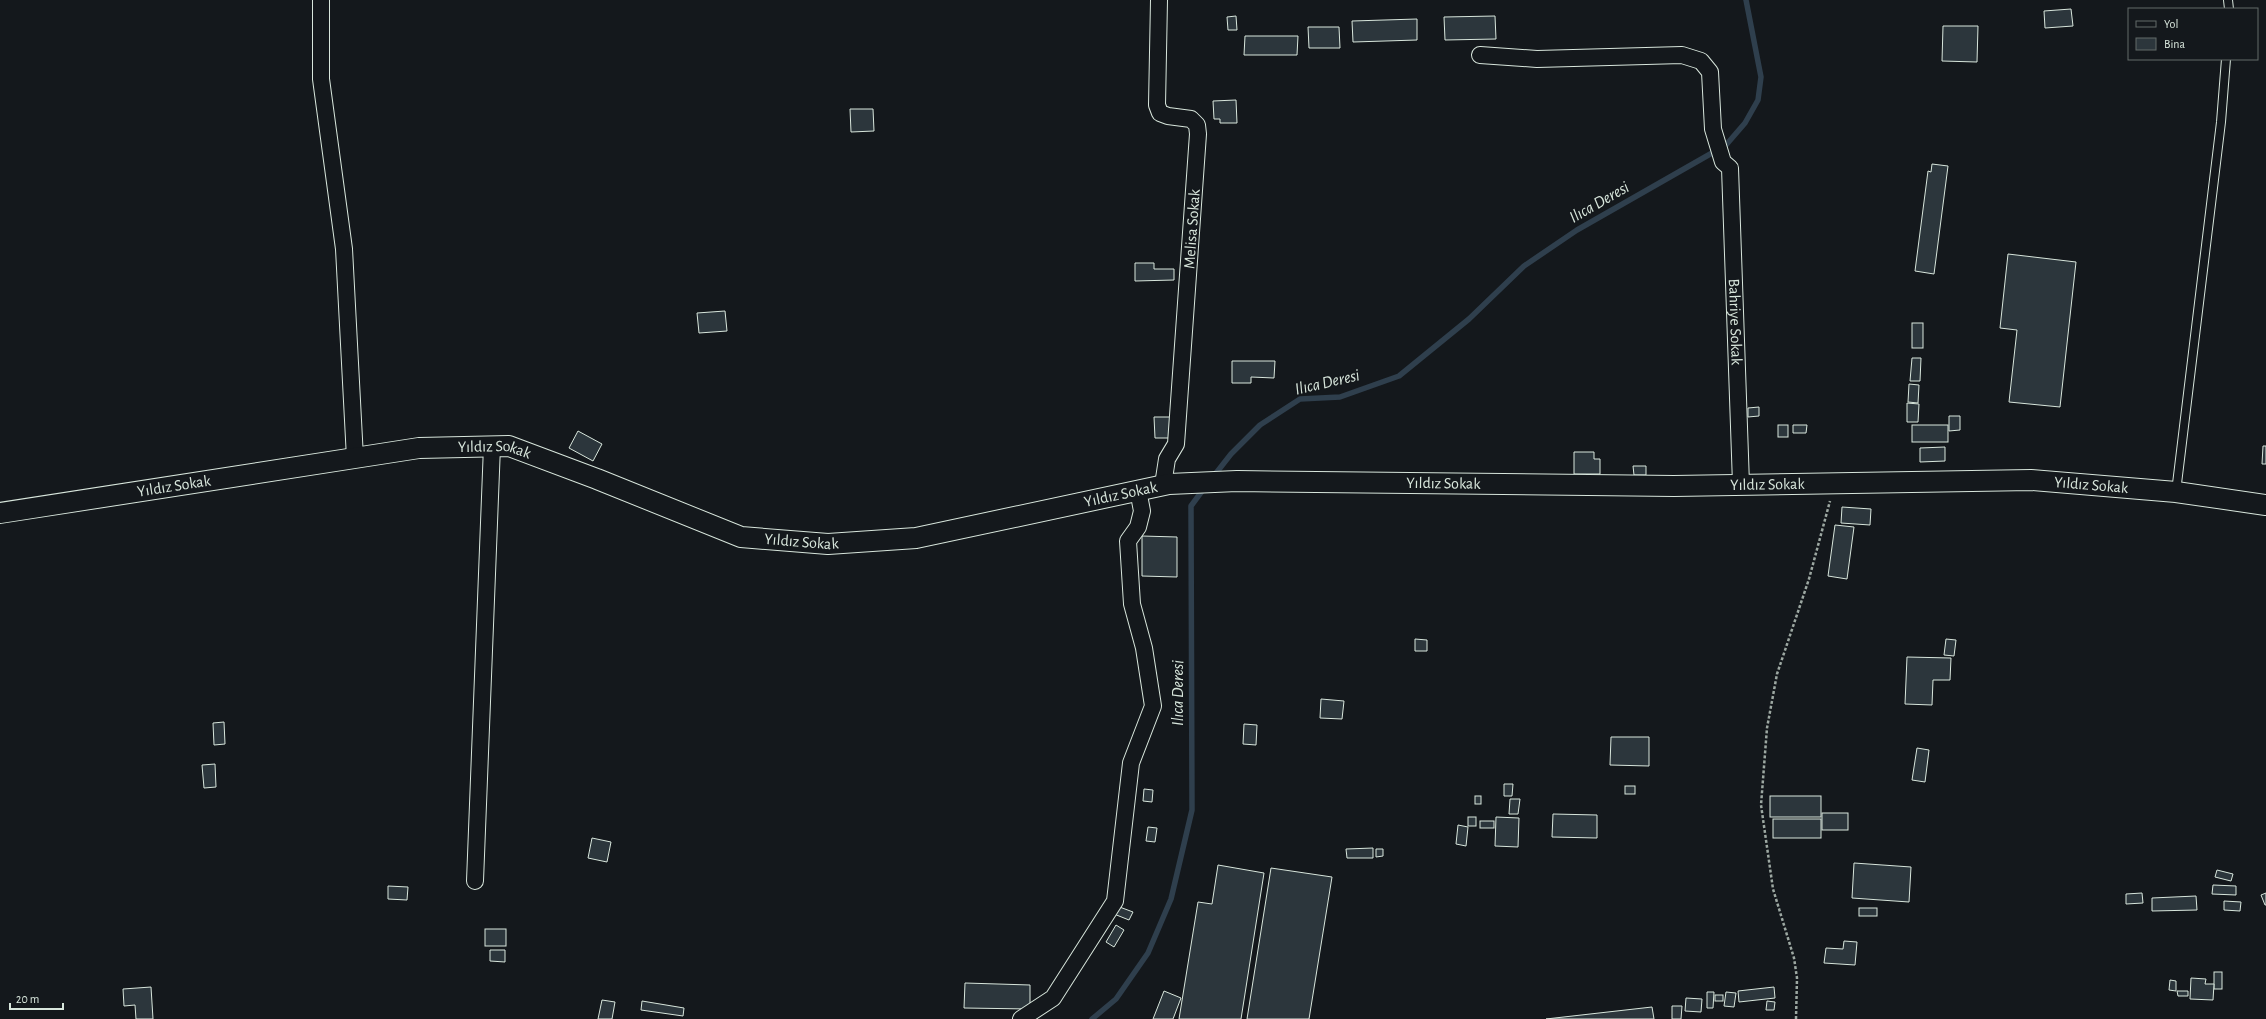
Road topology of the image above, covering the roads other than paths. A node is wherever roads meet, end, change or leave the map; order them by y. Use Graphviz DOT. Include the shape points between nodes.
graph roads {
  1 [pos="321,0"];
  2 [pos="1159,0"];
  3 [pos="1480,54"];
  4 [pos="2226,60"];
  5 [pos="492,446"];
  6 [pos="355,458"];
  7 [pos="1166,484"];
  8 [pos="1741,484"];
  9 [pos="1138,490"];
  10 [pos="2176,492"];
  11 [pos="2266,505"];
  12 [pos="0,514"];
  13 [pos="475,881"];
  14 [pos="1020,1019"];
  1 -- 6 [label="street" via="321,79 344,249"];
  2 -- 7 [label="street, Melisa Sokak" via="1156,104 1160,113 1191,119 1197,125 1198,134 1176,444 1167,459"];
  3 -- 8 [label="street, Bahriye Sokak" via="1537,59 1682,54 1700,61 1710,72 1712,129 1723,162 1730,168"];
  4 -- 10 [label="lane" via="2221,122"];
  5 -- 6 [label="street, Yıldız Sokak" via="420,448"];
  5 -- 9 [label="street, Yıldız Sokak" via="509,446 741,537 828,544 916,538"];
  5 -- 13 [label="street"];
  6 -- 12 [label="street, Yıldız Sokak"];
  7 -- 8 [label="street, Yıldız Sokak" via="1237,481 1674,486"];
  7 -- 9 [label="street, Yıldız Sokak"];
  8 -- 10 [label="street, Yıldız Sokak" via="2031,480"];
  9 -- 14 [label="street" via="1142,511 1138,527 1128,541 1132,604 1144,648 1153,706 1130,763 1115,901 1053,998"];
  10 -- 11 [label="street, Yıldız Sokak"];
}
